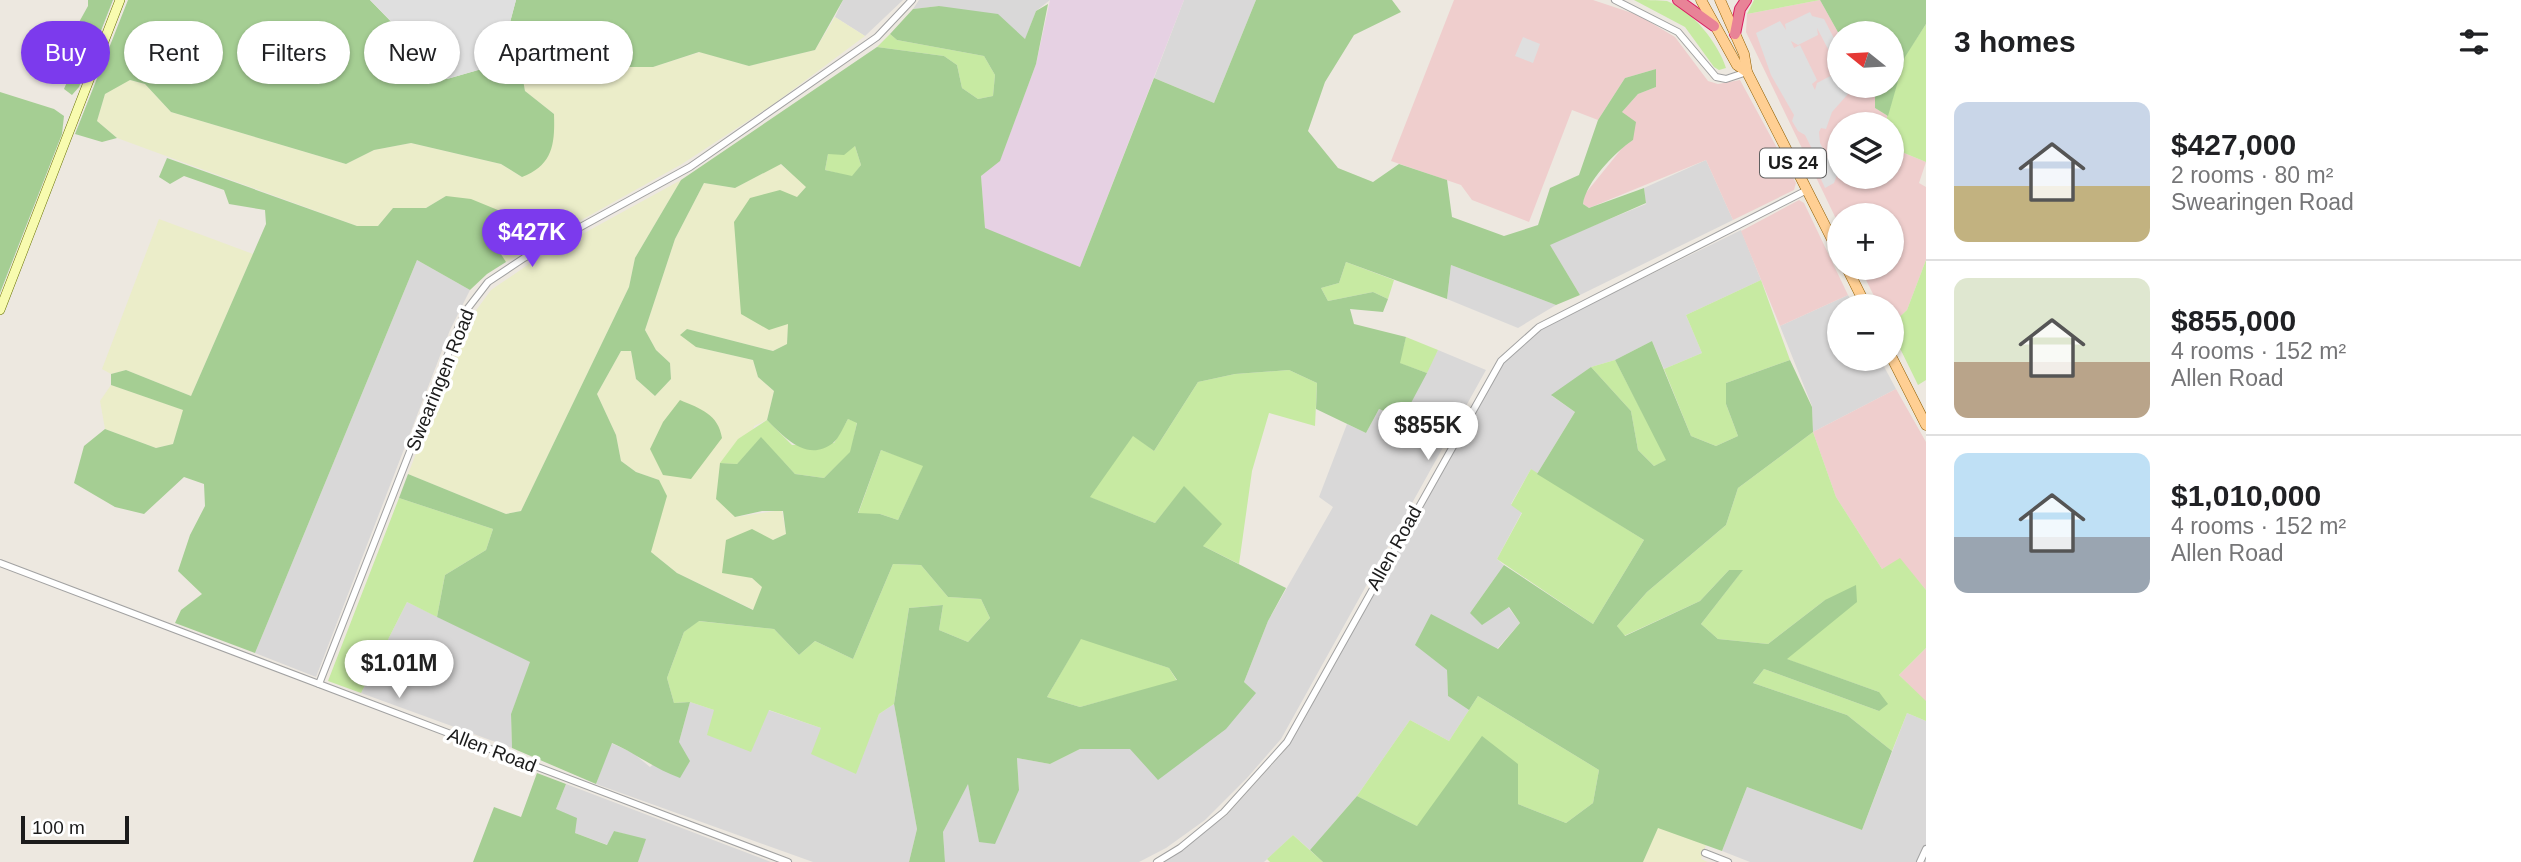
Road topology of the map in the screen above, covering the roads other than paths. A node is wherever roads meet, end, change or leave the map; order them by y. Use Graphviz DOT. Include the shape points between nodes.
graph roads {
  1 [pos="120,0"];
  2 [pos="912,0"];
  3 [pos="1615,0"];
  4 [pos="1678,0"];
  5 [pos="1701,0"];
  6 [pos="1720,0"];
  7 [pos="1746,0"];
  8 [pos="1714,26"];
  9 [pos="1735,34"];
  10 [pos="1747,72"];
  11 [pos="1807,190"];
  12 [pos="1827,229"];
  13 [pos="0,310"];
  14 [pos="1899,371"];
  15 [pos="1926,425"];
  16 [pos="0,563"];
  17 [pos="319,684"];
  18 [pos="1926,849"];
  19 [pos="1705,853"];
  20 [pos="788,862"];
  21 [pos="1157,862"];
  22 [pos="1728,862"];
  23 [pos="1920,862"];
  1 -- 13 [label="main road"];
  2 -- 17 [label="street, Swearingen Road" via="877,37 783,105 690,167 524,258 476,295 459,326"];
  3 -- 10 [label="street" via="1678,32 1716,77 1727,79"];
  4 -- 8 [label="highway"];
  5 -- 8 [label="main road, US 24"];
  6 -- 9 [label="main road, US 24"];
  7 -- 9 [label="highway"];
  8 -- 10 [label="main road, US 24" via="1737,65"];
  9 -- 10 [label="main road, US 24"];
  10 -- 11 [label="main road, US 24"];
  11 -- 12 [label="main road, US 24"];
  11 -- 21 [label="street, Allen Road" via="1539,327 1501,360 1287,742 1224,812"];
  14 -- 15 [label="main road"];
  16 -- 17 [label="street, Allen Road"];
  17 -- 20 [label="street, Allen Road"];
  18 -- 23 [label="street"];
  19 -- 22 [label="street"];
}
